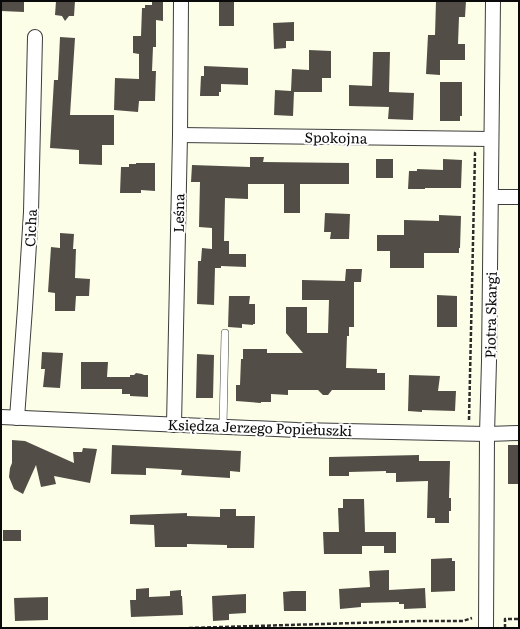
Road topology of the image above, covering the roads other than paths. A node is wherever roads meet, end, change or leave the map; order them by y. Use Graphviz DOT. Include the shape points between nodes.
graph roads {
  1 [pos="181,1"];
  2 [pos="492,1"];
  3 [pos="35,37"];
  4 [pos="180,135"];
  5 [pos="491,139"];
  6 [pos="491,197"];
  7 [pos="519,197"];
  8 [pos="225,333"];
  9 [pos="1,417"];
  10 [pos="17,418"];
  11 [pos="174,425"];
  12 [pos="223,426"];
  13 [pos="519,433"];
  14 [pos="487,434"];
  15 [pos="486,628"];
  1 -- 4 [label="street, Leśna"];
  2 -- 5 [label="street, Piotra Skargi"];
  3 -- 10 [label="street, Cicha" via="31,212"];
  4 -- 5 [label="street, Spokojna"];
  4 -- 11 [label="street, Leśna"];
  5 -- 6 [label="street, Piotra Skargi"];
  6 -- 7 [label="street"];
  6 -- 14 [label="street, Piotra Skargi"];
  8 -- 12 [label="lane"];
  9 -- 10 [label="street, Księdza Jerzego Popiełuszki"];
  10 -- 11 [label="street, Księdza Jerzego Popiełuszki"];
  11 -- 12 [label="street, Księdza Jerzego Popiełuszki"];
  12 -- 14 [label="street, Księdza Jerzego Popiełuszki"];
  13 -- 14 [label="street, Księdza Jerzego Popiełuszki"];
  14 -- 15 [label="street, Piotra Skargi"];
}
